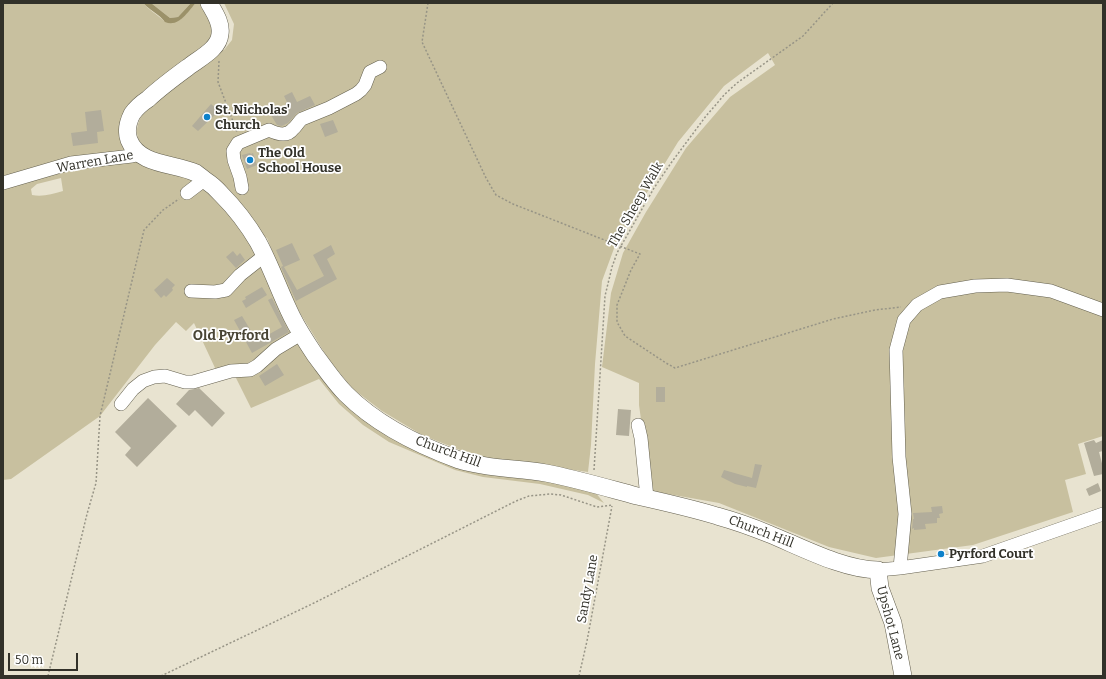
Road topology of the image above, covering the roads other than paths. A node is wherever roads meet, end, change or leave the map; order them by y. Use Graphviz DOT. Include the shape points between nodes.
graph roads {
  1 [pos="210,3"];
  2 [pos="380,67"];
  3 [pos="140,154"];
  4 [pos="204,180"];
  5 [pos="3,183"];
  6 [pos="242,188"];
  7 [pos="187,193"];
  8 [pos="264,256"];
  9 [pos="191,291"];
  10 [pos="1103,310"];
  11 [pos="301,334"];
  12 [pos="121,404"];
  13 [pos="638,425"];
  14 [pos="647,498"];
  15 [pos="1103,514"];
  16 [pos="900,568"];
  17 [pos="878,570"];
  18 [pos="903,676"];
  1 -- 3 [label="main road" via="220,25 217,43 206,55 160,88 131,116 128,137"];
  2 -- 6 [label="street" via="370,72 365,85 356,94 302,119 288,134 268,130 240,142 235,147 233,155"];
  3 -- 4 [label="main road, Church Hill" via="197,174"];
  3 -- 5 [label="street, Warren Lane" via="72,163"];
  4 -- 7 [label="street"];
  4 -- 8 [label="main road, Church Hill" via="222,194 253,234"];
  8 -- 9 [label="street" via="226,290"];
  8 -- 11 [label="main road, Church Hill"];
  10 -- 16 [label="street" via="1051,291 1007,285 975,286 940,292 917,305 904,320 896,350 899,457 905,514"];
  11 -- 12 [label="street" via="276,349 250,370 193,382 164,376 154,377 133,389"];
  11 -- 14 [label="main road, Church Hill" via="345,393 371,416 422,445 474,464 539,472"];
  13 -- 14 [label="street"];
  14 -- 17 [label="main road, Church Hill" via="749,526 834,561"];
  15 -- 16 [label="street" via="983,556"];
  16 -- 17 [label="street"];
  17 -- 18 [label="main road, Upshot Lane" via="880,588 893,624"];
}
